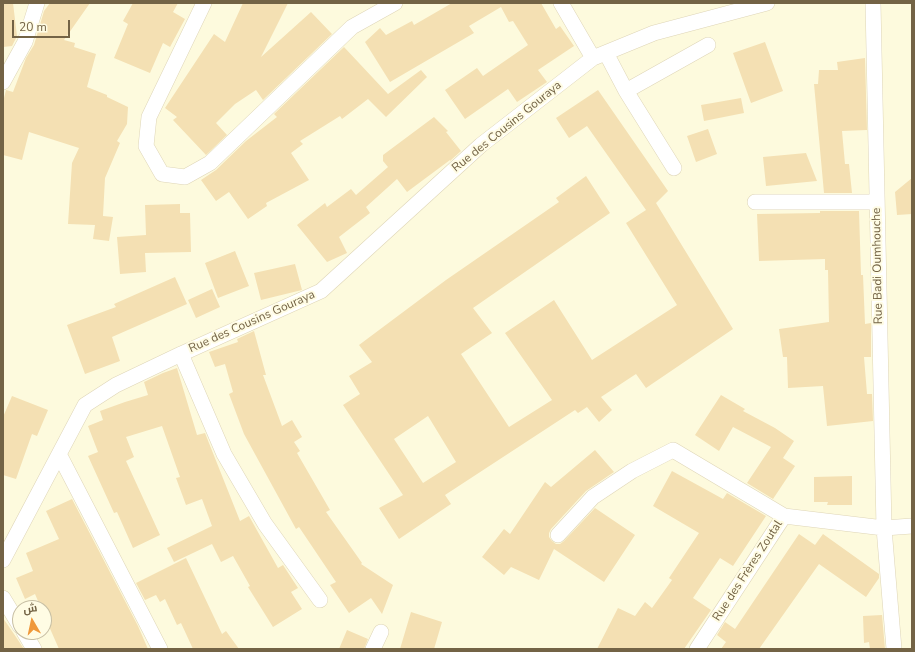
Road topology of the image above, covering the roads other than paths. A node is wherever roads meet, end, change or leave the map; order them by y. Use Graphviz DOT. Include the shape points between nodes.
graph roads {
  1 [pos="37,3"];
  2 [pos="204,3"];
  3 [pos="395,3"];
  4 [pos="561,3"];
  5 [pos="767,3"];
  6 [pos="873,3"];
  7 [pos="708,45"];
  8 [pos="600,55"];
  9 [pos="3,82"];
  10 [pos="626,91"];
  11 [pos="674,168"];
  12 [pos="755,202"];
  13 [pos="876,202"];
  14 [pos="181,354"];
  15 [pos="59,454"];
  16 [pos="784,516"];
  17 [pos="912,520"];
  18 [pos="912,526"];
  19 [pos="884,528"];
  20 [pos="558,535"];
  21 [pos="3,560"];
  22 [pos="3,598"];
  23 [pos="320,600"];
  24 [pos="12,613"];
  25 [pos="381,632"];
  26 [pos="29,640"];
  27 [pos="34,649"];
  28 [pos="160,649"];
  29 [pos="373,649"];
  30 [pos="697,649"];
  31 [pos="894,649"];
  1 -- 9 [label="street" via="25,42"];
  2 -- 3 [label="street" via="149,117 146,146 162,174 185,177 210,163 352,27"];
  4 -- 8 [label="street"];
  5 -- 8 [label="street, Rue des Cousins Gouraya" via="654,33"];
  6 -- 13 [label="street, Rue Badi Oumhouche"];
  7 -- 10 [label="street"];
  8 -- 10 [label="street"];
  8 -- 14 [label="street, Rue des Cousins Gouraya" via="481,145 321,291"];
  10 -- 11 [label="street"];
  12 -- 13 [label="street"];
  13 -- 19 [label="street, Rue Badi Oumhouche"];
  14 -- 15 [label="street, Rue des Cousins Gouraya" via="116,385 85,405"];
  14 -- 23 [label="street" via="224,454 265,524"];
  15 -- 21 [label="street, Rue des Cousins Gouraya"];
  15 -- 28 [label="street"];
  16 -- 19 [label="street, Rue des Frères Zoutal"];
  16 -- 20 [label="street" via="673,450 632,471 593,496"];
  16 -- 30 [label="street, Rue des Frères Zoutal"];
  17 -- 19 [label="street"];
  18 -- 19 [label="street"];
  19 -- 31 [label="street, Rue Badi Oumhouche"];
  22 -- 24 [label="street"];
  25 -- 29 [label="street"];
  26 -- 27 [label="street"];
}
